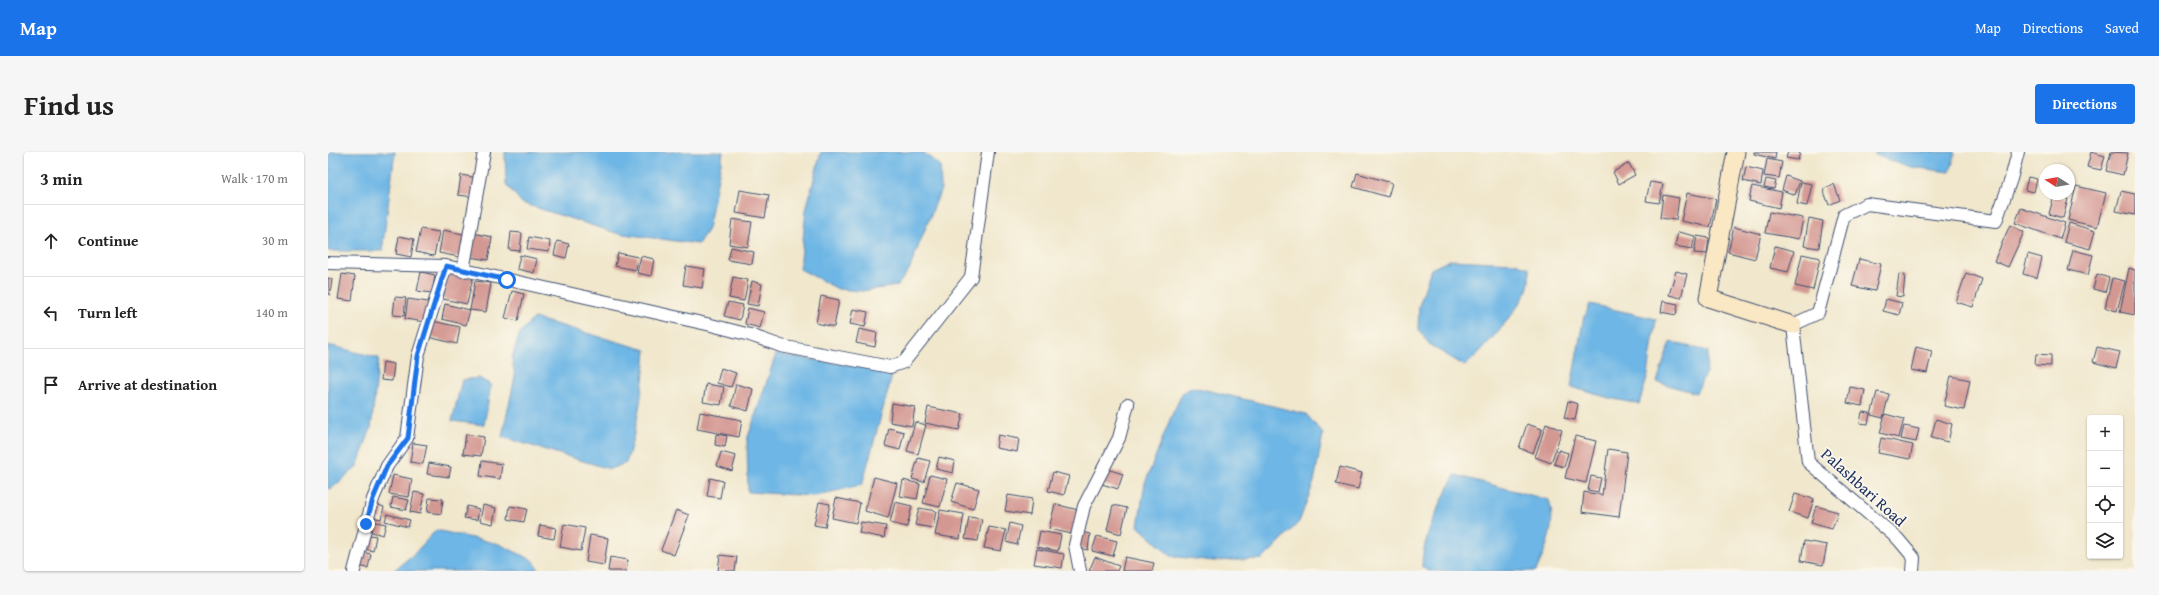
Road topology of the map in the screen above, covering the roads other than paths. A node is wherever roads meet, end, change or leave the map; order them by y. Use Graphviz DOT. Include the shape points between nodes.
graph roads {
  1 [pos="484,152"];
  2 [pos="988,152"];
  3 [pos="1736,152"];
  4 [pos="2018,152"];
  5 [pos="328,263"];
  6 [pos="446,266"];
  7 [pos="463,271"];
  8 [pos="1792,325"];
  9 [pos="1128,404"];
  10 [pos="354,571"];
  11 [pos="1080,571"];
  12 [pos="1913,571"];
  1 -- 7 [label="street"];
  2 -- 7 [label="street" via="971,277 904,362 890,367 781,346 711,325"];
  3 -- 8 [label="street" via="1708,298"];
  4 -- 8 [label="street" via="1996,221 1867,204 1844,215 1818,314"];
  5 -- 6 [label="street"];
  6 -- 7 [label="street"];
  6 -- 10 [label="street" via="418,356 408,438 387,466 373,499"];
  8 -- 12 [label="street, Palashbari Road" via="1808,462 1898,539 1914,558"];
  9 -- 11 [label="street" via="1119,438 1084,506 1075,545"];
}
